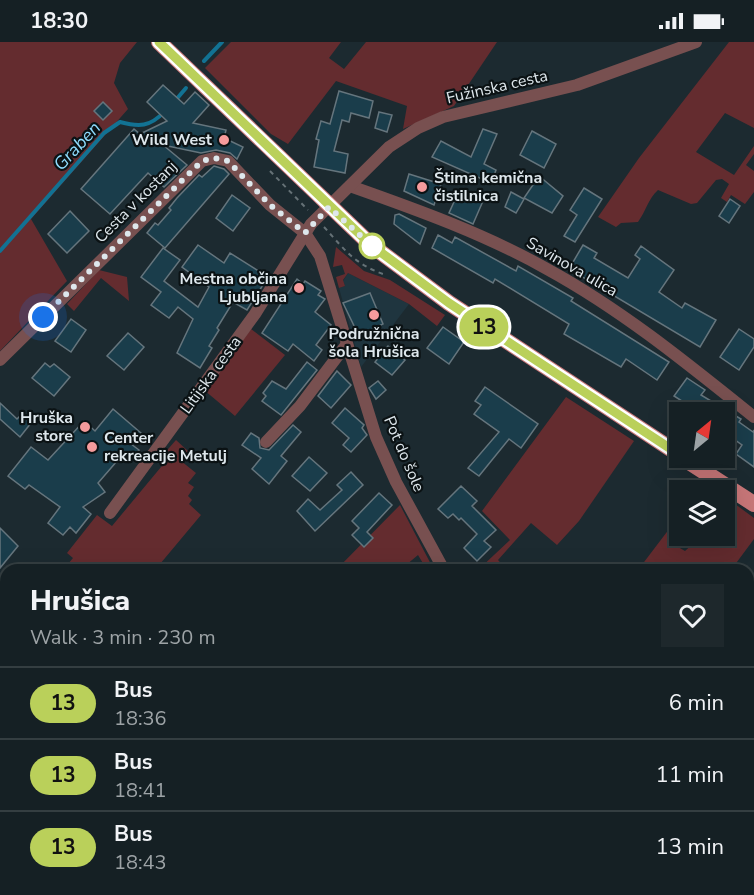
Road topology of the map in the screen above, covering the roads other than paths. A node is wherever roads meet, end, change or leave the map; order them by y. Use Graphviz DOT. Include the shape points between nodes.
graph roads {
  1 [pos="159,42"];
  2 [pos="696,42"];
  3 [pos="350,186"];
  4 [pos="329,207"];
  5 [pos="305,233"];
  6 [pos="346,345"];
  7 [pos="0,360"];
  8 [pos="754,417"];
  9 [pos="266,442"];
  10 [pos="669,448"];
  11 [pos="699,468"];
  12 [pos="754,504"];
  13 [pos="110,513"];
  14 [pos="441,564"];
  1 -- 4 [label="main road"];
  2 -- 3 [label="street, Fužinska cesta" via="577,85 442,117 389,147"];
  3 -- 4 [label="street, Fužinska cesta"];
  3 -- 8 [label="street, Savinova ulica" via="443,219 548,269 655,337"];
  4 -- 5 [label="street"];
  4 -- 10 [label="main road" via="371,245 449,303"];
  5 -- 6 [label="street, Pot do šole" via="320,256"];
  5 -- 7 [label="street, Cesta v kostanj" via="270,205 228,161 202,161"];
  5 -- 13 [label="street, Litijska cesta" via="255,314"];
  6 -- 9 [label="street" via="300,406"];
  6 -- 14 [label="street, Pot do šole" via="376,437"];
  11 -- 12 [label="main road"];
}
